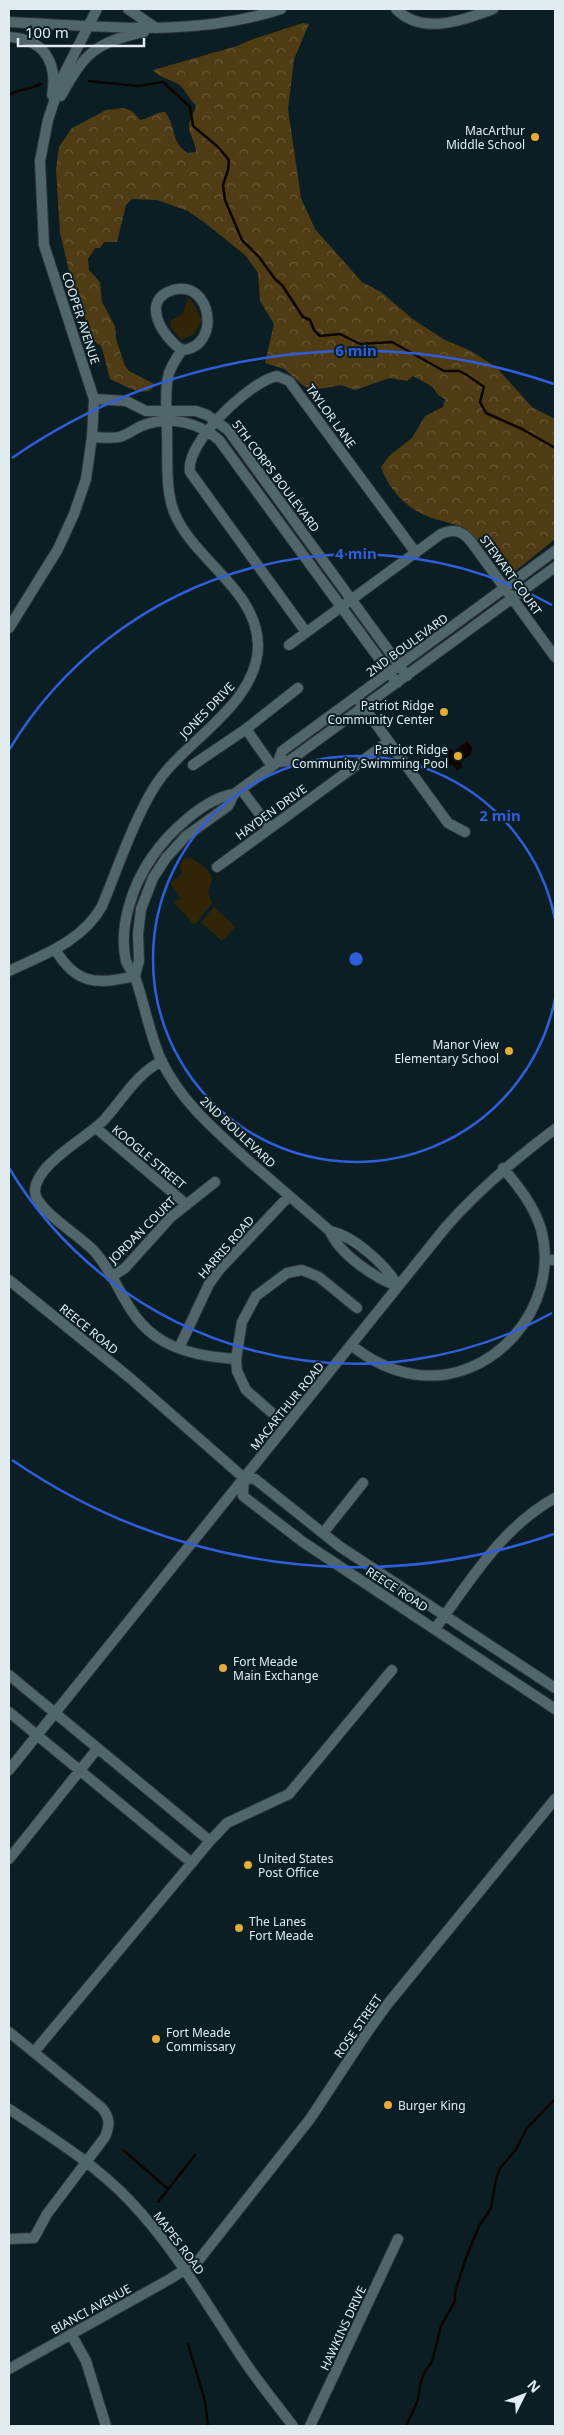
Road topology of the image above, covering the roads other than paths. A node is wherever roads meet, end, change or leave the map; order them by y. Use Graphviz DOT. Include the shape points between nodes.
graph roads {
  1 [pos="97,9"];
  2 [pos="128,9"];
  3 [pos="281,9"];
  4 [pos="396,9"];
  5 [pos="493,9"];
  6 [pos="9,22"];
  7 [pos="88,25"];
  8 [pos="157,28"];
  9 [pos="9,37"];
  10 [pos="48,120"];
  11 [pos="182,350"];
  12 [pos="94,399"];
  13 [pos="167,411"];
  14 [pos="217,421"];
  15 [pos="167,422"];
  16 [pos="209,431"];
  17 [pos="92,437"];
  18 [pos="555,552"];
  19 [pos="416,553"];
  20 [pos="555,566"];
  21 [pos="505,588"];
  22 [pos="512,598"];
  23 [pos="351,600"];
  24 [pos="341,607"];
  25 [pos="9,628"];
  26 [pos="306,632"];
  27 [pos="289,645"];
  28 [pos="555,657"];
  29 [pos="399,665"];
  30 [pos="389,673"];
  31 [pos="407,676"];
  32 [pos="397,683"];
  33 [pos="298,688"];
  34 [pos="356,696"];
  35 [pos="364,707"];
  36 [pos="246,729"];
  37 [pos="388,742"];
  38 [pos="275,764"];
  39 [pos="193,765"];
  40 [pos="237,792"];
  41 [pos="270,828"];
  42 [pos="465,832"];
  43 [pos="217,867"];
  44 [pos="55,949"];
  45 [pos="9,971"];
  46 [pos="135,976"];
  47 [pos="162,1061"];
  48 [pos="96,1128"];
  49 [pos="555,1129"];
  50 [pos="503,1168"];
  51 [pos="215,1182"];
  52 [pos="289,1196"];
  53 [pos="186,1204"];
  54 [pos="550,1260"];
  55 [pos="111,1277"];
  56 [pos="9,1280"];
  57 [pos="398,1286"];
  58 [pos="357,1308"];
  59 [pos="351,1345"];
  60 [pos="179,1348"];
  61 [pos="236,1360"];
  62 [pos="272,1412"];
  63 [pos="244,1478"];
  64 [pos="363,1482"];
  65 [pos="555,1498"];
  66 [pos="324,1533"];
  67 [pos="445,1615"];
  68 [pos="435,1629"];
  69 [pos="392,1670"];
  70 [pos="9,1675"];
  71 [pos="555,1688"];
  72 [pos="555,1709"];
  73 [pos="9,1712"];
  74 [pos="53,1714"];
  75 [pos="36,1735"];
  76 [pos="96,1749"];
  77 [pos="9,1770"];
  78 [pos="79,1770"];
  79 [pos="555,1799"];
  80 [pos="210,1841"];
  81 [pos="9,1858"];
  82 [pos="192,1862"];
  83 [pos="9,2032"];
  84 [pos="34,2052"];
  85 [pos="9,2109"];
  86 [pos="85,2161"];
  87 [pos="9,2239"];
  88 [pos="398,2239"];
  89 [pos="185,2270"];
  90 [pos="71,2334"];
  91 [pos="9,2369"];
  92 [pos="106,2426"];
  93 [pos="293,2426"];
  94 [pos="310,2426"];
  1 -- 7 [label="street, COOPER AVENUE"];
  2 -- 8 [label="street"];
  3 -- 8 [label="street" via="219,24"];
  4 -- 5 [label="street" via="417,21 438,23 459,21"];
  6 -- 7 [label="street"];
  7 -- 8 [label="street"];
  7 -- 10 [label="street, COOPER AVENUE" via="61,80"];
  8 -- 10 [label="street" via="115,38 90,54 68,82"];
  9 -- 10 [label="street" via="37,45 49,58 53,90"];
  10 -- 12 [label="street, COOPER AVENUE" via="40,161 44,245"];
  11 -- 11 [label="street" via="163,331 155,310 162,296 178,289 190,291 202,300 209,319 200,340"];
  11 -- 13 [label="street, JONES DRIVE" via="168,374"];
  12 -- 13 [label="street, 5TH CORPS BOULEVARD" via="117,399 146,411"];
  12 -- 17 [label="street, COOPER AVENUE"];
  13 -- 14 [label="street, 5TH CORPS BOULEVARD" via="196,411"];
  13 -- 15 [label="street, JONES DRIVE"];
  14 -- 16 [label="street, TAYLOR LANE"];
  14 -- 19 [label="street, TAYLOR LANE" via="228,407 269,378 277,376 289,381"];
  14 -- 23 [label="street, 5TH CORPS BOULEVARD" via="228,430"];
  15 -- 16 [label="street, 5TH CORPS BOULEVARD" via="192,423"];
  15 -- 17 [label="street, 5TH CORPS BOULEVARD" via="147,424 119,437"];
  15 -- 44 [label="street, JONES DRIVE" via="169,490 174,513 186,533 245,605 257,637 256,660 250,682 237,700 177,758 156,785 97,916 84,931"];
  16 -- 24 [label="street, 5TH CORPS BOULEVARD" via="219,440"];
  16 -- 26 [label="street, TAYLOR LANE" via="191,457 190,472"];
  17 -- 25 [label="street, COOPER AVENUE" via="86,479 74,514 58,549"];
  18 -- 21 [label="street, 2ND BOULEVARD"];
  19 -- 21 [label="street, STEWART COURT" via="441,534 456,530 472,543"];
  19 -- 23 [label="street, STEWART COURT"];
  20 -- 22 [label="street, 2ND BOULEVARD"];
  21 -- 22 [label="street, STEWART COURT"];
  21 -- 29 [label="street, 2ND BOULEVARD"];
  22 -- 28 [label="street, STEWART COURT"];
  22 -- 31 [label="street, 2ND BOULEVARD"];
  23 -- 24 [label="street, STEWART COURT"];
  23 -- 29 [label="street, 5TH CORPS BOULEVARD"];
  24 -- 26 [label="street, STEWART COURT"];
  24 -- 30 [label="street, 5TH CORPS BOULEVARD"];
  26 -- 27 [label="street, STEWART COURT"];
  29 -- 30 [label="street, 2ND BOULEVARD"];
  29 -- 31 [label="street, 5TH CORPS BOULEVARD"];
  30 -- 32 [label="street, 5TH CORPS BOULEVARD"];
  30 -- 34 [label="street, 2ND BOULEVARD"];
  31 -- 32 [label="street, 2ND BOULEVARD"];
  32 -- 35 [label="street, 2ND BOULEVARD"];
  33 -- 36 [label="street"];
  34 -- 35 [label="street"];
  34 -- 38 [label="street, 2ND BOULEVARD" via="282,751"];
  35 -- 37 [label="street"];
  35 -- 38 [label="street, 2ND BOULEVARD" via="289,761"];
  36 -- 38 [label="street"];
  36 -- 39 [label="street"];
  37 -- 41 [label="street, HAYDEN DRIVE"];
  37 -- 42 [label="street" via="448,823"];
  38 -- 40 [label="street, 2ND BOULEVARD"];
  40 -- 41 [label="street"];
  40 -- 46 [label="street, 2ND BOULEVARD" via="221,796 178,827 150,860 133,894 126,921 126,963"];
  41 -- 43 [label="street, HAYDEN DRIVE"];
  44 -- 45 [label="street, JONES DRIVE"];
  44 -- 46 [label="street" via="70,970 88,980 106,982"];
  46 -- 47 [label="street, 2ND BOULEVARD" via="150,1034"];
  47 -- 48 [label="street" via="143,1073"];
  47 -- 52 [label="street, 2ND BOULEVARD" via="198,1113"];
  48 -- 53 [label="street, KOOGLE STREET"];
  48 -- 55 [label="street" via="55,1160 36,1182 35,1190 39,1203 95,1252"];
  49 -- 50 [label="street, MACARTHUR ROAD"];
  50 -- 54 [label="street" via="524,1194 537,1218"];
  50 -- 57 [label="street, MACARTHUR ROAD" via="461,1209"];
  51 -- 53 [label="street, JORDAN COURT"];
  52 -- 57 [label="street, 2ND BOULEVARD" via="330,1232 342,1234 389,1271"];
  52 -- 60 [label="street, HARRIS ROAD" via="209,1284"];
  53 -- 55 [label="street, JORDAN COURT" via="155,1232 125,1268"];
  54 -- 59 [label="street" via="528,1320 509,1343 474,1366 444,1374 414,1374 378,1364"];
  55 -- 60 [label="street" via="126,1305 142,1324 164,1342"];
  56 -- 63 [label="street, REECE ROAD" via="130,1378"];
  57 -- 59 [label="street, MACARTHUR ROAD"];
  58 -- 61 [label="street" via="310,1272 287,1273 264,1288 250,1303 242,1322"];
  59 -- 63 [label="street, MACARTHUR ROAD"];
  60 -- 61 [label="street" via="206,1357"];
  61 -- 62 [label="street" via="241,1383"];
  63 -- 66 [label="street, REECE ROAD" via="255,1480"];
  63 -- 68 [label="street, REECE ROAD" via="243,1496 304,1542"];
  63 -- 74 [label="street, MACARTHUR ROAD"];
  64 -- 66 [label="street"];
  65 -- 67 [label="street" via="531,1513 505,1536"];
  66 -- 67 [label="street, REECE ROAD"];
  67 -- 68 [label="street"];
  67 -- 71 [label="street, REECE ROAD"];
  68 -- 72 [label="street, REECE ROAD"];
  69 -- 80 [label="street" via="289,1794 227,1823"];
  70 -- 74 [label="street"];
  73 -- 75 [label="street"];
  74 -- 75 [label="street"];
  74 -- 76 [label="street"];
  75 -- 77 [label="street"];
  75 -- 78 [label="street"];
  76 -- 78 [label="street"];
  76 -- 80 [label="street"];
  78 -- 81 [label="street"];
  78 -- 82 [label="street"];
  79 -- 89 [label="street, ROSE STREET" via="386,2006 316,2111 221,2234 198,2261"];
  80 -- 82 [label="street"];
  82 -- 84 [label="street"];
  83 -- 84 [label="street"];
  84 -- 86 [label="street" via="108,2116 109,2127 105,2137"];
  85 -- 86 [label="street, MAPES ROAD"];
  86 -- 87 [label="street" via="34,2238"];
  86 -- 89 [label="street, MAPES ROAD" via="129,2200"];
  88 -- 94 [label="street, HAWKINS DRIVE"];
  89 -- 90 [label="street, BIANCI AVENUE"];
  89 -- 93 [label="street, MAPES ROAD" via="246,2364"];
  90 -- 91 [label="street, BIANCI AVENUE"];
  90 -- 92 [label="street" via="89,2369"];
}
